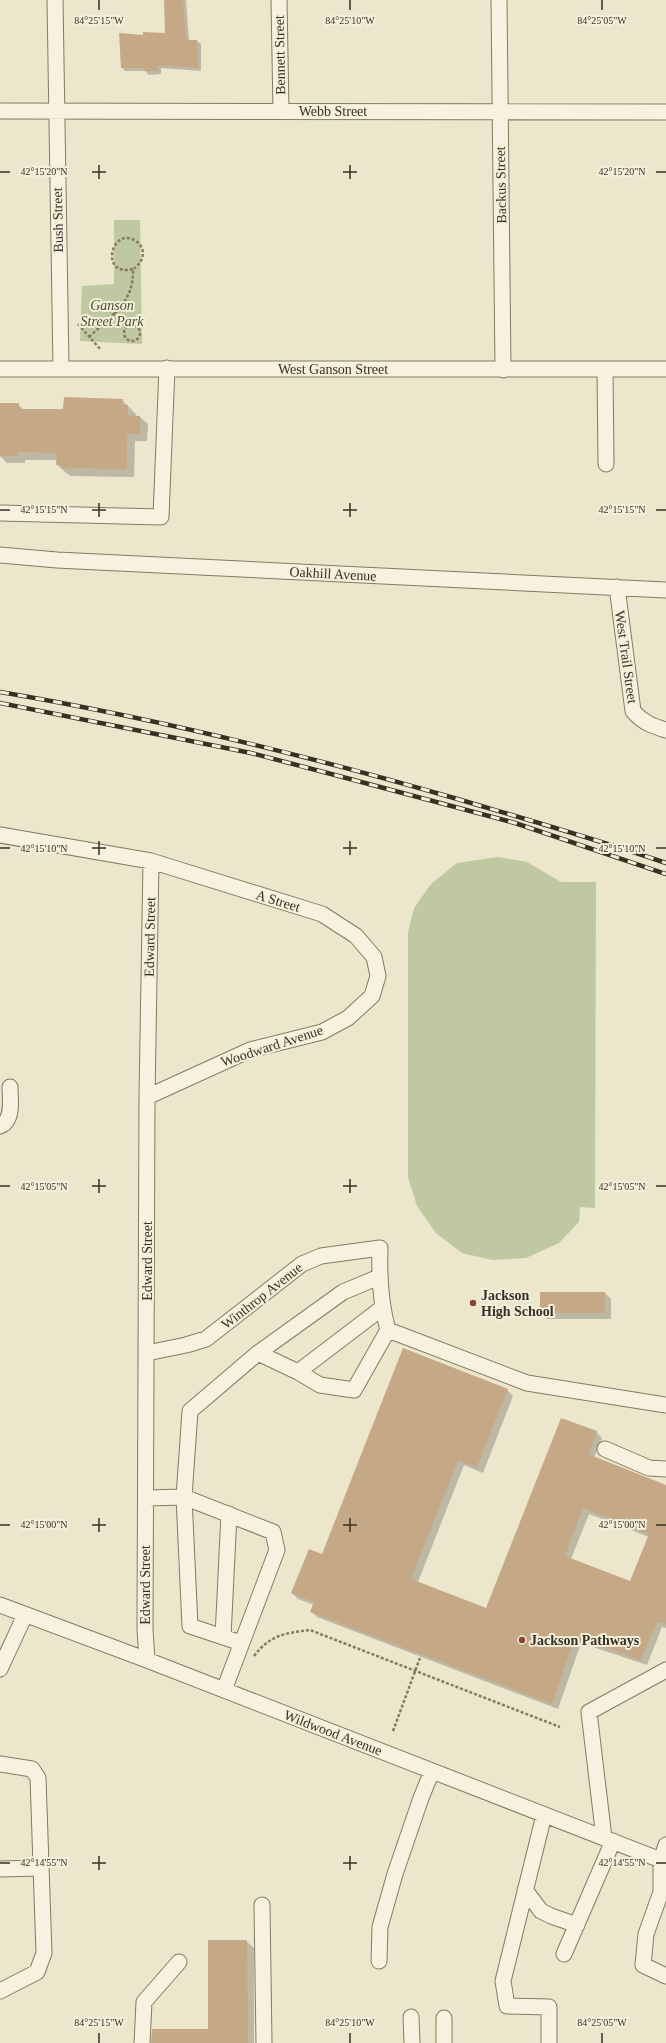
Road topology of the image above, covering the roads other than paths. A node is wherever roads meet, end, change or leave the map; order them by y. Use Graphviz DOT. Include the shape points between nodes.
graph roads {
  1 [pos="54,0"];
  2 [pos="279,0"];
  3 [pos="499,0"];
  4 [pos="0,111"];
  5 [pos="56,111"];
  6 [pos="281,111"];
  7 [pos="500,111"];
  8 [pos="666,112"];
  9 [pos="61,368"];
  10 [pos="167,368"];
  11 [pos="0,369"];
  12 [pos="605,369"];
  13 [pos="666,369"];
  14 [pos="503,370"];
  15 [pos="606,464"];
  16 [pos="0,513"];
  17 [pos="0,555"];
  18 [pos="617,587"];
  19 [pos="666,590"];
  20 [pos="666,730"];
  21 [pos="0,835"];
  22 [pos="151,861"];
  23 [pos="378,976"];
  24 [pos="10,1087"];
  25 [pos="147,1096"];
  26 [pos="0,1126"];
  27 [pos="379,1277"];
  28 [pos="382,1308"];
  29 [pos="388,1330"];
  30 [pos="147,1353"];
  31 [pos="258,1353"];
  32 [pos="298,1372"];
  33 [pos="666,1406"];
  34 [pos="605,1449"];
  35 [pos="666,1468"];
  36 [pos="184,1497"];
  37 [pos="146,1498"];
  38 [pos="229,1514"];
  39 [pos="0,1605"];
  40 [pos="25,1615"];
  41 [pos="223,1638"];
  42 [pos="241,1643"];
  43 [pos="147,1660"];
  44 [pos="0,1669"];
  45 [pos="666,1670"];
  46 [pos="224,1690"];
  47 [pos="0,1764"];
  48 [pos="432,1771"];
  49 [pos="544,1815"];
  50 [pos="608,1840"];
  51 [pos="666,1845"];
  52 [pos="663,1861"];
  53 [pos="40,1868"];
  54 [pos="0,1869"];
  55 [pos="525,1890"];
  56 [pos="262,1905"];
  57 [pos="577,1925"];
  58 [pos="564,1954"];
  59 [pos="379,1961"];
  60 [pos="179,1962"];
  61 [pos="666,1976"];
  62 [pos="0,1991"];
  63 [pos="411,2017"];
  64 [pos="444,2018"];
  65 [pos="142,2043"];
  66 [pos="264,2043"];
  67 [pos="412,2043"];
  68 [pos="444,2043"];
  69 [pos="549,2043"];
  1 -- 5 [label="street, Bush Street"];
  2 -- 6 [label="street, Bennett Street"];
  3 -- 7 [label="street, Backus Street"];
  4 -- 5 [label="street, Webb Street"];
  5 -- 6 [label="street, Webb Street"];
  5 -- 9 [label="street, Bush Street"];
  6 -- 7 [label="street, Webb Street"];
  7 -- 8 [label="street, Webb Street"];
  7 -- 14 [label="street, Backus Street"];
  9 -- 10 [label="street, West Ganson Street"];
  9 -- 11 [label="street, West Ganson Street"];
  10 -- 14 [label="street, West Ganson Street"];
  10 -- 16 [label="street" via="161,517"];
  12 -- 13 [label="street, West Ganson Street"];
  12 -- 14 [label="street, West Ganson Street"];
  12 -- 15 [label="street"];
  17 -- 18 [label="street, Oakhill Avenue" via="56,560"];
  18 -- 19 [label="street, Oakhill Avenue"];
  18 -- 20 [label="street, West Trail Street" via="633,710 641,720 653,727"];
  21 -- 22 [label="street, A Street"];
  22 -- 23 [label="street, A Street" via="322,914 356,936 367,947 374,957"];
  22 -- 25 [label="street, Edward Street"];
  23 -- 25 [label="street, Woodward Avenue" via="372,996 348,1018 322,1032 250,1050"];
  24 -- 26 [label="street" via="9,1117"];
  25 -- 30 [label="street, Edward Street"];
  27 -- 28 [label="street"];
  27 -- 30 [label="street, Winthrop Avenue" via="380,1248 321,1256 302,1264 206,1339 186,1346"];
  27 -- 31 [label="street" via="343,1292"];
  28 -- 29 [label="street"];
  28 -- 32 [label="street"];
  29 -- 32 [label="street" via="354,1390 320,1385"];
  29 -- 33 [label="street" via="527,1384"];
  30 -- 37 [label="street, Edward Street"];
  31 -- 32 [label="street"];
  31 -- 36 [label="street" via="190,1411"];
  34 -- 35 [label="street" via="649,1468"];
  36 -- 37 [label="street"];
  36 -- 38 [label="street"];
  36 -- 41 [label="street" via="190,1626"];
  37 -- 43 [label="street, Edward Street"];
  38 -- 41 [label="street"];
  38 -- 42 [label="street" via="273,1532 278,1550"];
  39 -- 40 [label="street, Wildwood Avenue"];
  40 -- 43 [label="street, Wildwood Avenue"];
  40 -- 44 [label="street"];
  41 -- 42 [label="street"];
  42 -- 46 [label="street"];
  43 -- 46 [label="street, Wildwood Avenue"];
  45 -- 50 [label="street" via="589,1712"];
  46 -- 48 [label="street, Wildwood Avenue"];
  47 -- 53 [label="street" via="32,1770 38,1778"];
  48 -- 49 [label="street, Wildwood Avenue"];
  48 -- 59 [label="street" via="413,1821 380,1927"];
  49 -- 50 [label="street, Wildwood Avenue"];
  49 -- 55 [label="street"];
  50 -- 52 [label="street, Wildwood Avenue"];
  50 -- 57 [label="street"];
  51 -- 52 [label="street"];
  52 -- 61 [label="street" via="660,1892 646,1934 643,1965"];
  53 -- 54 [label="street"];
  53 -- 62 [label="street" via="44,1953 37,1972"];
  55 -- 57 [label="street" via="541,1911"];
  55 -- 69 [label="street" via="503,1981 507,2006 549,2007"];
  56 -- 66 [label="street"];
  57 -- 58 [label="street"];
  60 -- 65 [label="street" via="144,2002"];
  63 -- 67 [label="street"];
  64 -- 68 [label="street"];
}
